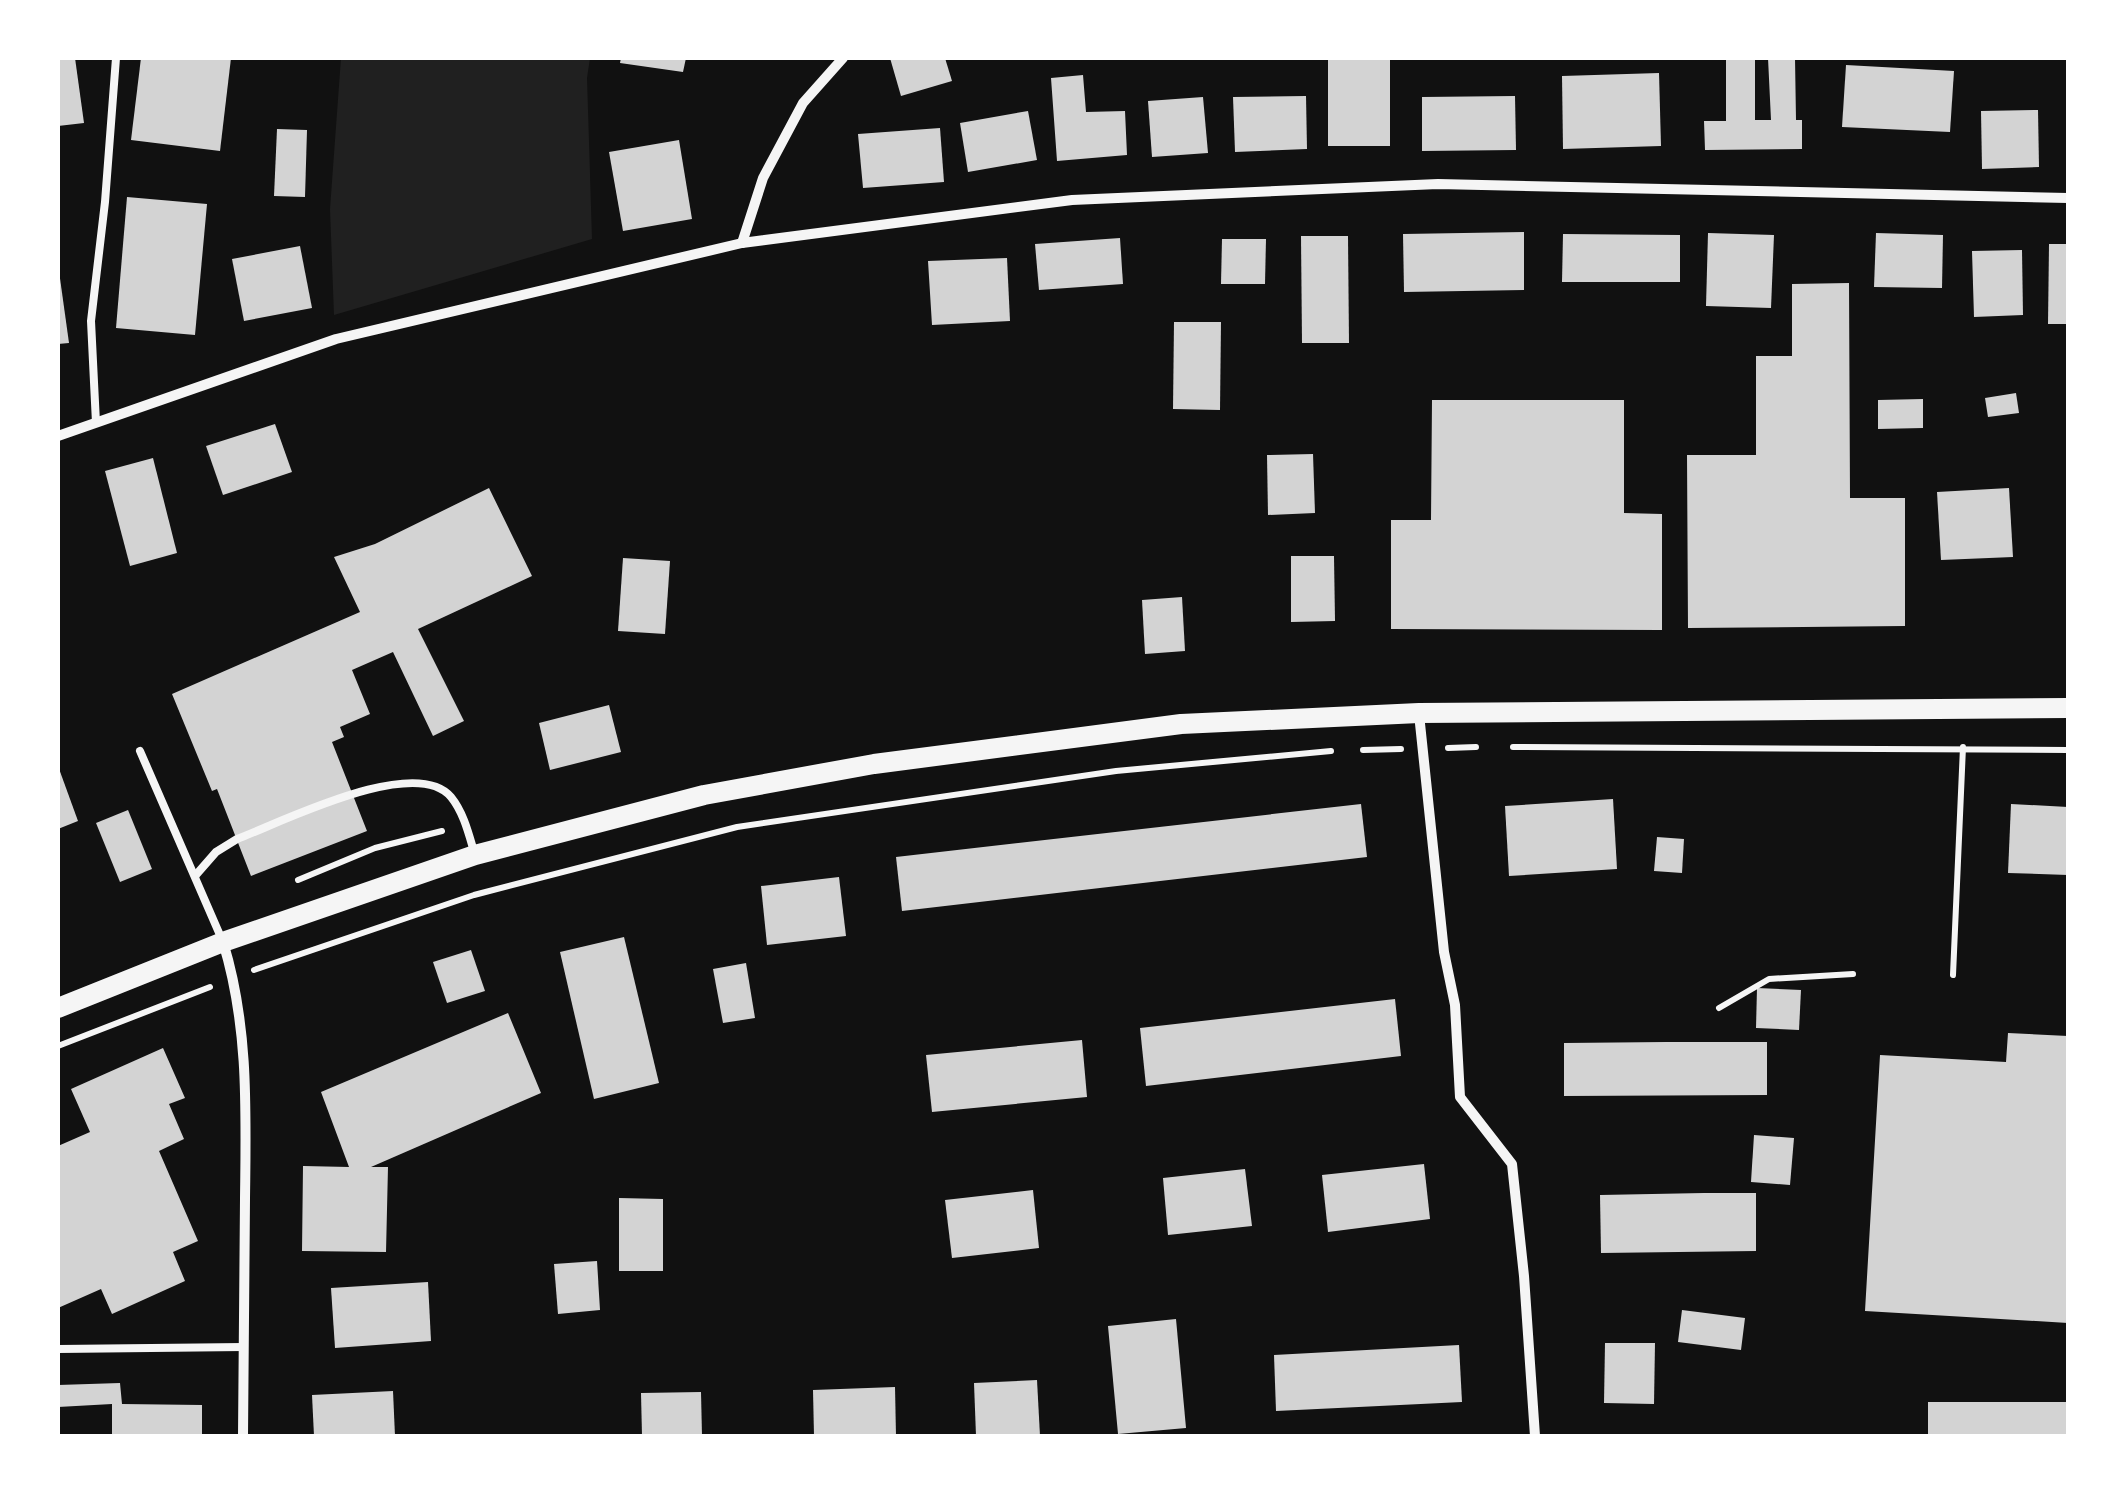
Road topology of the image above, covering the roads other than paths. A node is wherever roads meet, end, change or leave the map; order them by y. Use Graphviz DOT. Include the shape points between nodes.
graph roads {
  1 [pos="116,58"];
  2 [pos="843,58"];
  3 [pos="2068,198"];
  4 [pos="742,242"];
  5 [pos="96,422"];
  6 [pos="58,436"];
  7 [pos="2068,708"];
  8 [pos="1419,712"];
  9 [pos="140,751"];
  10 [pos="475,854"];
  11 [pos="195,876"];
  12 [pos="222,942"];
  13 [pos="58,1008"];
  14 [pos="244,1347"];
  15 [pos="58,1349"];
  16 [pos="243,1436"];
  17 [pos="1535,1436"];
  1 -- 5 [label="lane" via="90,322"];
  2 -- 4 [label="street" via="803,103 763,178"];
  3 -- 4 [label="street" via="1438,184 1072,200"];
  4 -- 5 [label="street" via="336,339"];
  5 -- 6 [label="street"];
  7 -- 8 [label="main road"];
  8 -- 10 [label="main road" via="1181,724 874,764 704,795"];
  8 -- 17 [label="street" via="1460,1097 1512,1164"];
  9 -- 11 [label="lane"];
  10 -- 11 [label="lane" via="449,794 394,782 237,839"];
  10 -- 12 [label="main road"];
  11 -- 12 [label="lane"];
  12 -- 13 [label="main road"];
  12 -- 14 [label="street" via="234,978 246,1096"];
  14 -- 15 [label="lane"];
  14 -- 16 [label="street"];
}
